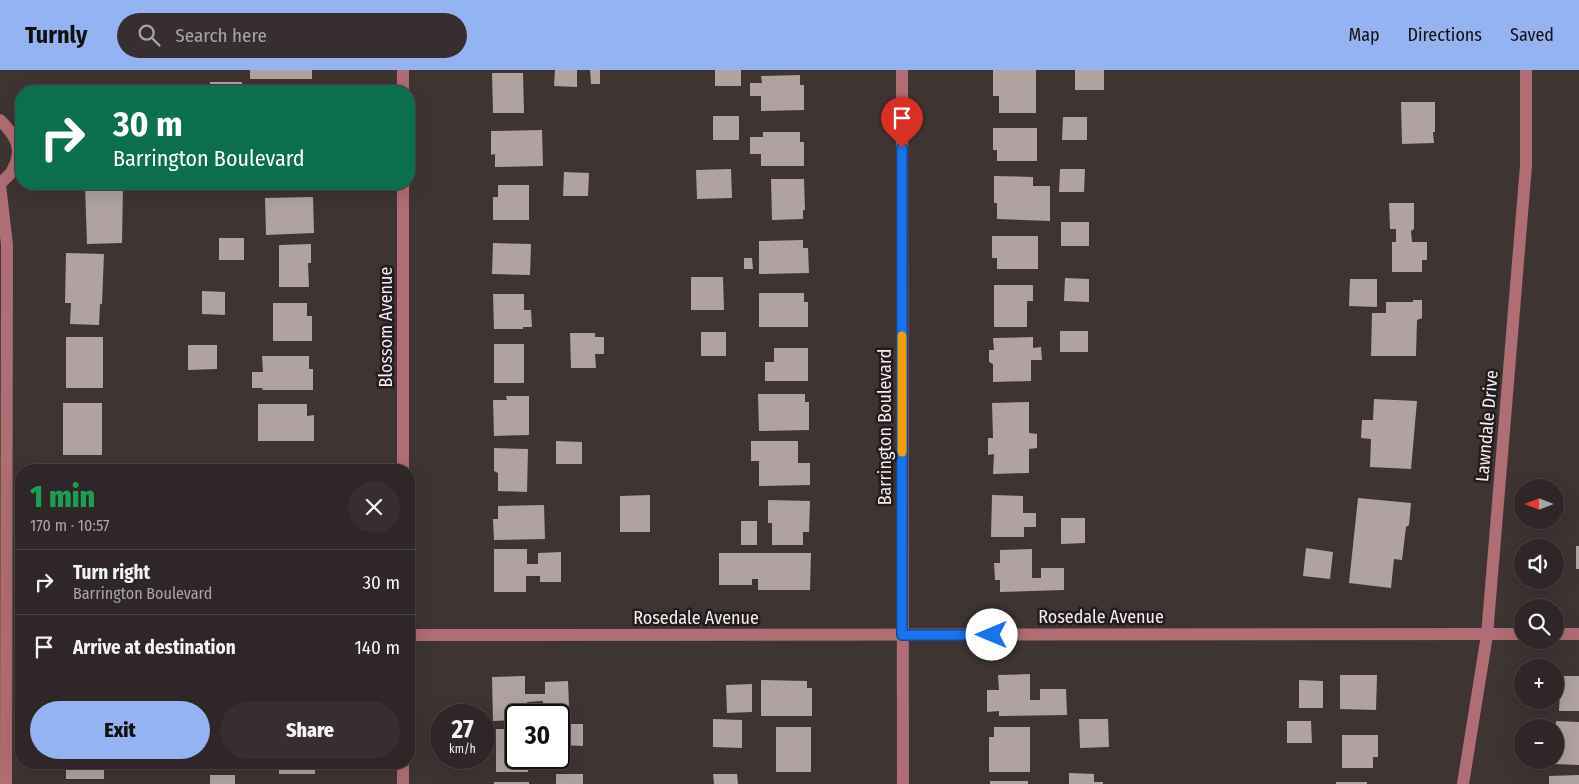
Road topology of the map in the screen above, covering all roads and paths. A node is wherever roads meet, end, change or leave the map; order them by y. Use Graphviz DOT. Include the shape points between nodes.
graph roads {
  1 [pos="403,70"];
  2 [pos="902,70"];
  3 [pos="1526,70"];
  4 [pos="403,85"];
  5 [pos="0,120"];
  6 [pos="15,141"];
  7 [pos="15,163"];
  8 [pos="0,185"];
  9 [pos="403,190"];
  10 [pos="403,464"];
  11 [pos="1514,634"];
  12 [pos="1564,634"];
  13 [pos="1579,634"];
  14 [pos="3,635"];
  15 [pos="415,635"];
  16 [pos="902,635"];
  17 [pos="1487,635"];
  18 [pos="403,769"];
  19 [pos="6,784"];
  20 [pos="403,784"];
  21 [pos="903,784"];
  22 [pos="1463,784"];
  1 -- 4 [label="street"];
  2 -- 16 [label="street, Barrington Boulevard"];
  3 -- 17 [label="street, Lawndale Drive" via="1526,166"];
  5 -- 6 [label="street" via="13,133"];
  7 -- 8 [label="street"];
  8 -- 14 [label="street" via="7,245"];
  9 -- 10 [label="street, Blossom Avenue"];
  11 -- 17 [label="street, Rosedale Avenue"];
  12 -- 13 [label="street"];
  14 -- 19 [label="street"];
  15 -- 16 [label="street, Rosedale Avenue"];
  16 -- 17 [label="street, Rosedale Avenue"];
  16 -- 21 [label="street, Barrington Boulevard"];
  17 -- 22 [label="street, Lawndale Drive"];
  18 -- 20 [label="street"];
}
